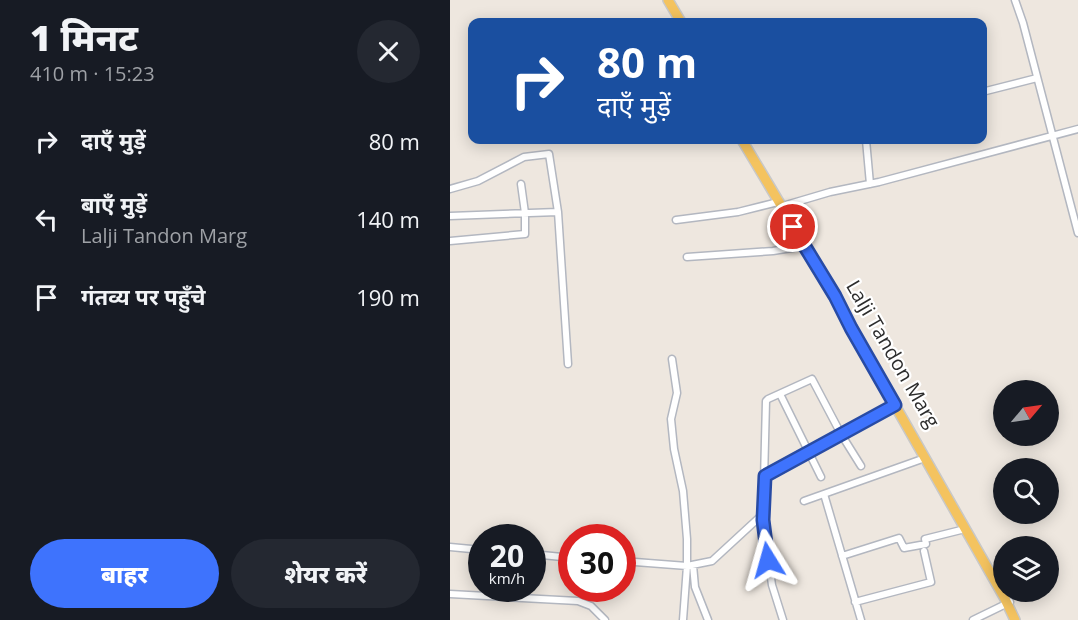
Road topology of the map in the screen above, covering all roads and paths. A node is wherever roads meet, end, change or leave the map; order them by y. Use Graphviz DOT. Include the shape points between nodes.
graph roads {
  1 [pos="662,0"];
  2 [pos="668,0"];
  3 [pos="1015,0"];
  4 [pos="675,18"];
  5 [pos="676,18"];
  6 [pos="1037,78"];
  7 [pos="987,91"];
  8 [pos="1078,129"];
  9 [pos="1051,136"];
  10 [pos="744,144"];
  11 [pos="750,144"];
  12 [pos="866,144"];
  13 [pos="521,184"];
  14 [pos="870,184"];
  15 [pos="450,189"];
  16 [pos="782,205"];
  17 [pos="558,212"];
  18 [pos="525,213"];
  19 [pos="450,216"];
  20 [pos="676,220"];
  21 [pos="1078,233"];
  22 [pos="450,241"];
  23 [pos="804,246"];
  24 [pos="687,258"];
  25 [pos="672,359"];
  26 [pos="568,364"];
  27 [pos="780,394"];
  28 [pos="895,405"];
  29 [pos="841,434"];
  30 [pos="920,445"];
  31 [pos="808,452"];
  32 [pos="925,459"];
  33 [pos="861,466"];
  34 [pos="765,476"];
  35 [pos="821,477"];
  36 [pos="824,494"];
  37 [pos="804,501"];
  38 [pos="763,514"];
  39 [pos="965,529"];
  40 [pos="450,547"];
  41 [pos="468,549"];
  42 [pos="924,551"];
  43 [pos="842,556"];
  44 [pos="636,562"];
  45 [pos="690,565"];
  46 [pos="993,571"];
  47 [pos="450,594"];
  48 [pos="855,602"];
  49 [pos="1009,603"];
  50 [pos="605,620"];
  51 [pos="683,620"];
  52 [pos="708,620"];
  53 [pos="783,620"];
  54 [pos="861,620"];
  55 [pos="973,620"];
  56 [pos="1015,620"];
  57 [pos="1020,620"];
  1 -- 4 [label="main road"];
  2 -- 5 [label="main road"];
  3 -- 6 [label="street"];
  6 -- 7 [label="street"];
  6 -- 9 [label="street"];
  8 -- 9 [label="street"];
  9 -- 14 [label="street"];
  9 -- 21 [label="street"];
  10 -- 16 [label="main road, Lalji Tandon Marg"];
  11 -- 16 [label="main road, Lalji Tandon Marg"];
  12 -- 14 [label="street"];
  13 -- 18 [label="street"];
  14 -- 16 [label="street"];
  15 -- 17 [label="street" via="478,181 524,157 549,154"];
  16 -- 20 [label="street"];
  16 -- 23 [label="main road, Lalji Tandon Marg"];
  16 -- 30 [label="main road, Lalji Tandon Marg"];
  17 -- 18 [label="street"];
  17 -- 26 [label="street"];
  18 -- 19 [label="street"];
  18 -- 22 [label="street" via="525,234"];
  23 -- 24 [label="street"];
  23 -- 28 [label="main road, Lalji Tandon Marg"];
  25 -- 45 [label="street" via="677,393 671,418"];
  27 -- 29 [label="street" via="812,379"];
  27 -- 31 [label="street"];
  27 -- 34 [label="street" via="766,401"];
  28 -- 29 [label="street"];
  28 -- 30 [label="main road, Lalji Tandon Marg"];
  29 -- 31 [label="street"];
  29 -- 33 [label="street"];
  30 -- 32 [label="main road, Lalji Tandon Marg"];
  30 -- 46 [label="main road, Lalji Tandon Marg"];
  31 -- 34 [label="street"];
  31 -- 35 [label="street"];
  32 -- 36 [label="street"];
  32 -- 39 [label="main road, Lalji Tandon Marg"];
  34 -- 38 [label="street"];
  36 -- 37 [label="street"];
  36 -- 43 [label="street"];
  38 -- 45 [label="street" via="712,561"];
  38 -- 53 [label="street" via="772,585"];
  39 -- 43 [label="street" via="925,538 926,544 904,548 899,538"];
  39 -- 49 [label="main road, Lalji Tandon Marg"];
  40 -- 41 [label="street"];
  42 -- 48 [label="street" via="931,582"];
  43 -- 48 [label="street"];
  44 -- 45 [label="street"];
  45 -- 51 [label="street"];
  45 -- 52 [label="street"];
  47 -- 50 [label="street" via="578,601 591,606"];
  48 -- 54 [label="street"];
  49 -- 55 [label="street"];
  49 -- 56 [label="main road, Lalji Tandon Marg"];
  49 -- 57 [label="main road, Lalji Tandon Marg"];
}
